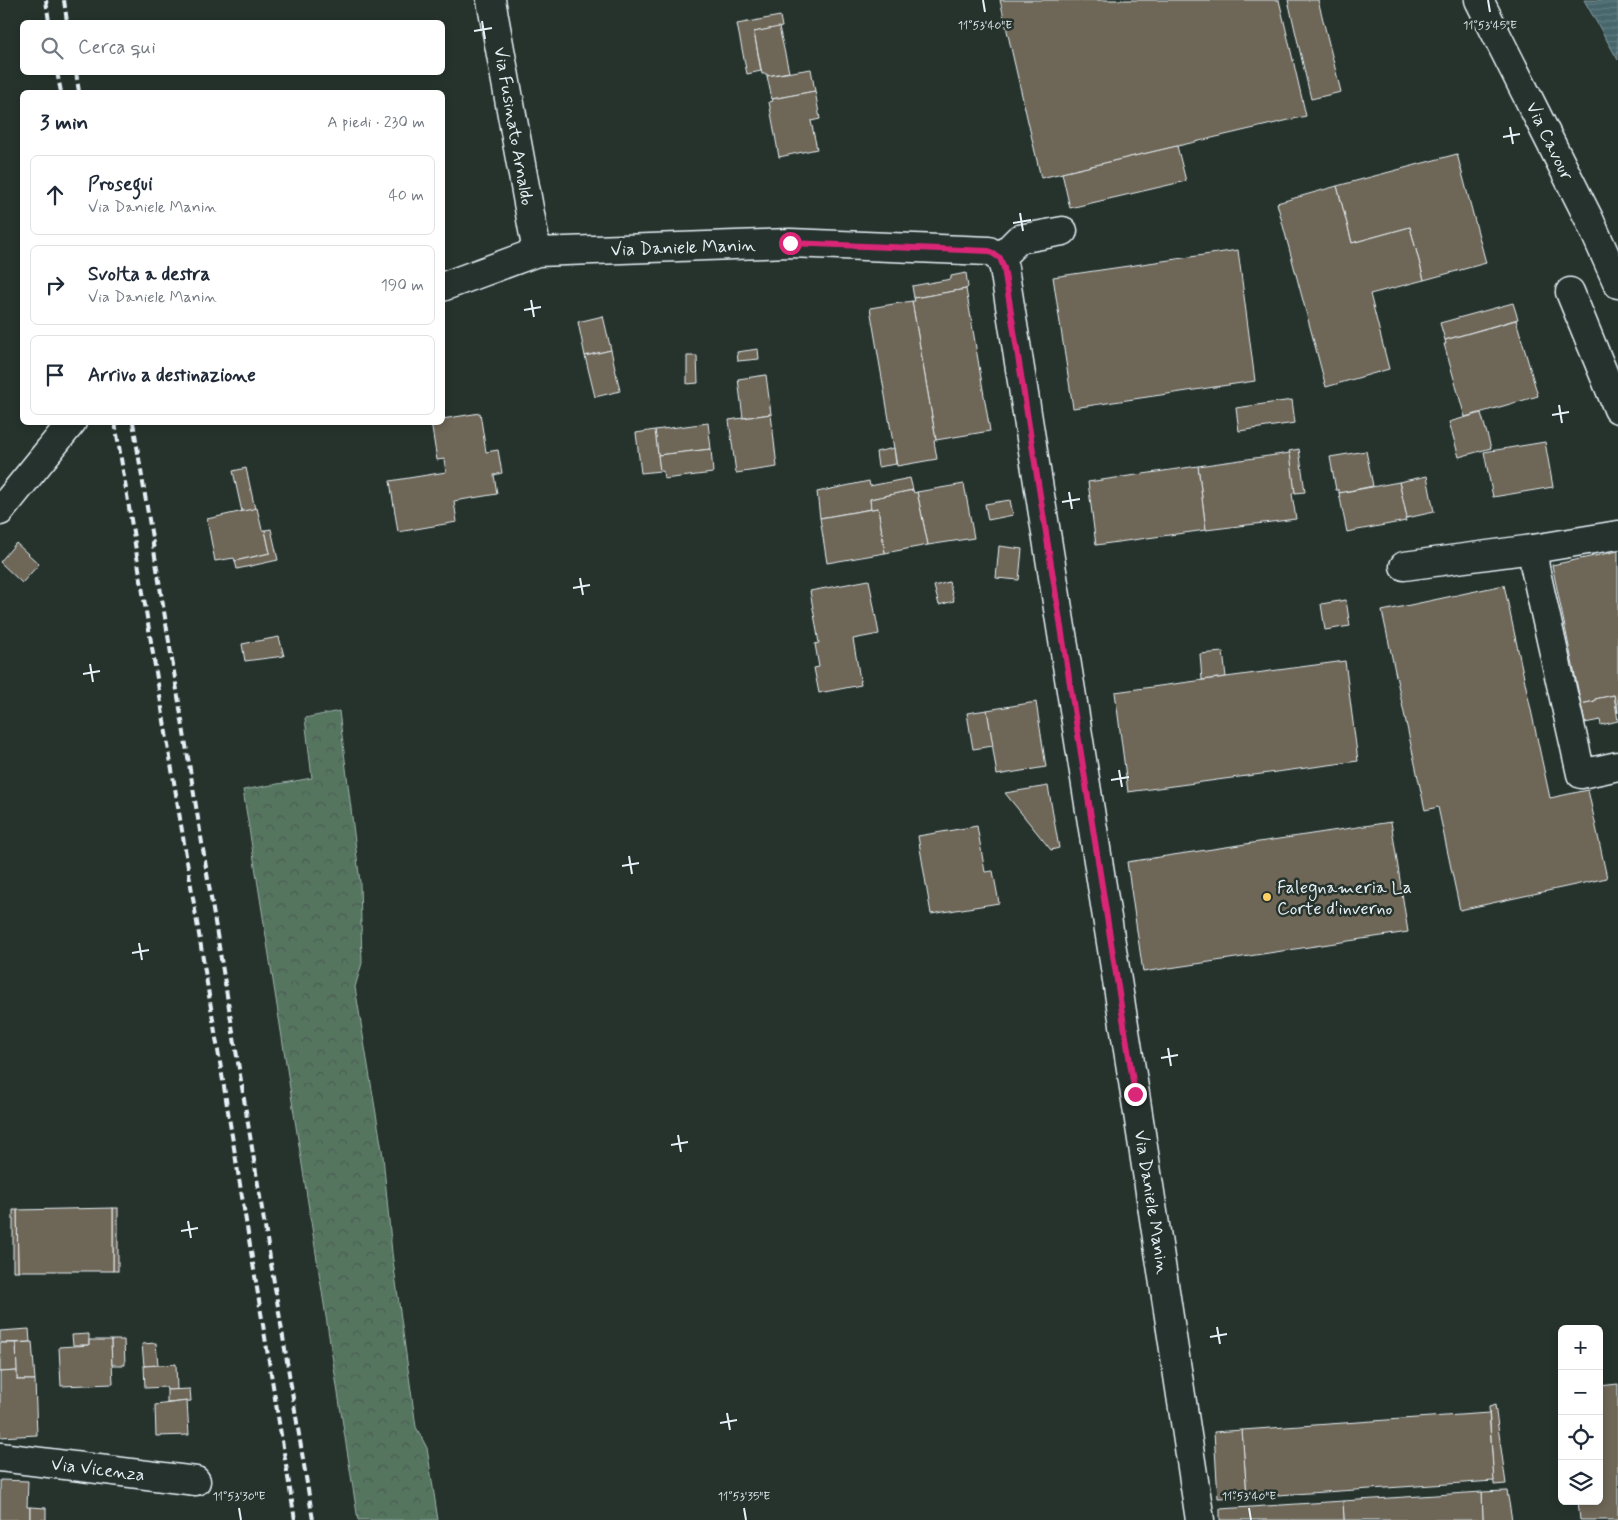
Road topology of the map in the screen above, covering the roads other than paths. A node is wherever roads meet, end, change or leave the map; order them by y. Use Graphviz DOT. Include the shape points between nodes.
graph roads {
  1 [pos="491,0"];
  2 [pos="1479,0"];
  3 [pos="1063,231"];
  4 [pos="537,252"];
  5 [pos="1000,258"];
  6 [pos="1618,284"];
  7 [pos="445,286"];
  8 [pos="1570,292"];
  9 [pos="1618,409"];
  10 [pos="70,425"];
  11 [pos="0,511"];
  12 [pos="1618,535"];
  13 [pos="1533,549"];
  14 [pos="1404,566"];
  15 [pos="1618,766"];
  16 [pos="0,1457"];
  17 [pos="196,1481"];
  18 [pos="1200,1520"];
  1 -- 4 [label="street, Via Fusinato Arnaldo"];
  2 -- 6 [label="street, Via Cavour"];
  3 -- 5 [label="street" via="1019,239"];
  4 -- 5 [label="street, Via Daniele Manin" via="790,243 989,251"];
  4 -- 7 [label="street, Via Daniele Manin"];
  5 -- 18 [label="street, Via Daniele Manin" via="1067,662"];
  8 -- 9 [label="street"];
  10 -- 11 [label="street"];
  12 -- 13 [label="street"];
  13 -- 14 [label="street"];
  13 -- 15 [label="street" via="1581,774"];
  16 -- 17 [label="street, Via Vicenza"];
}
